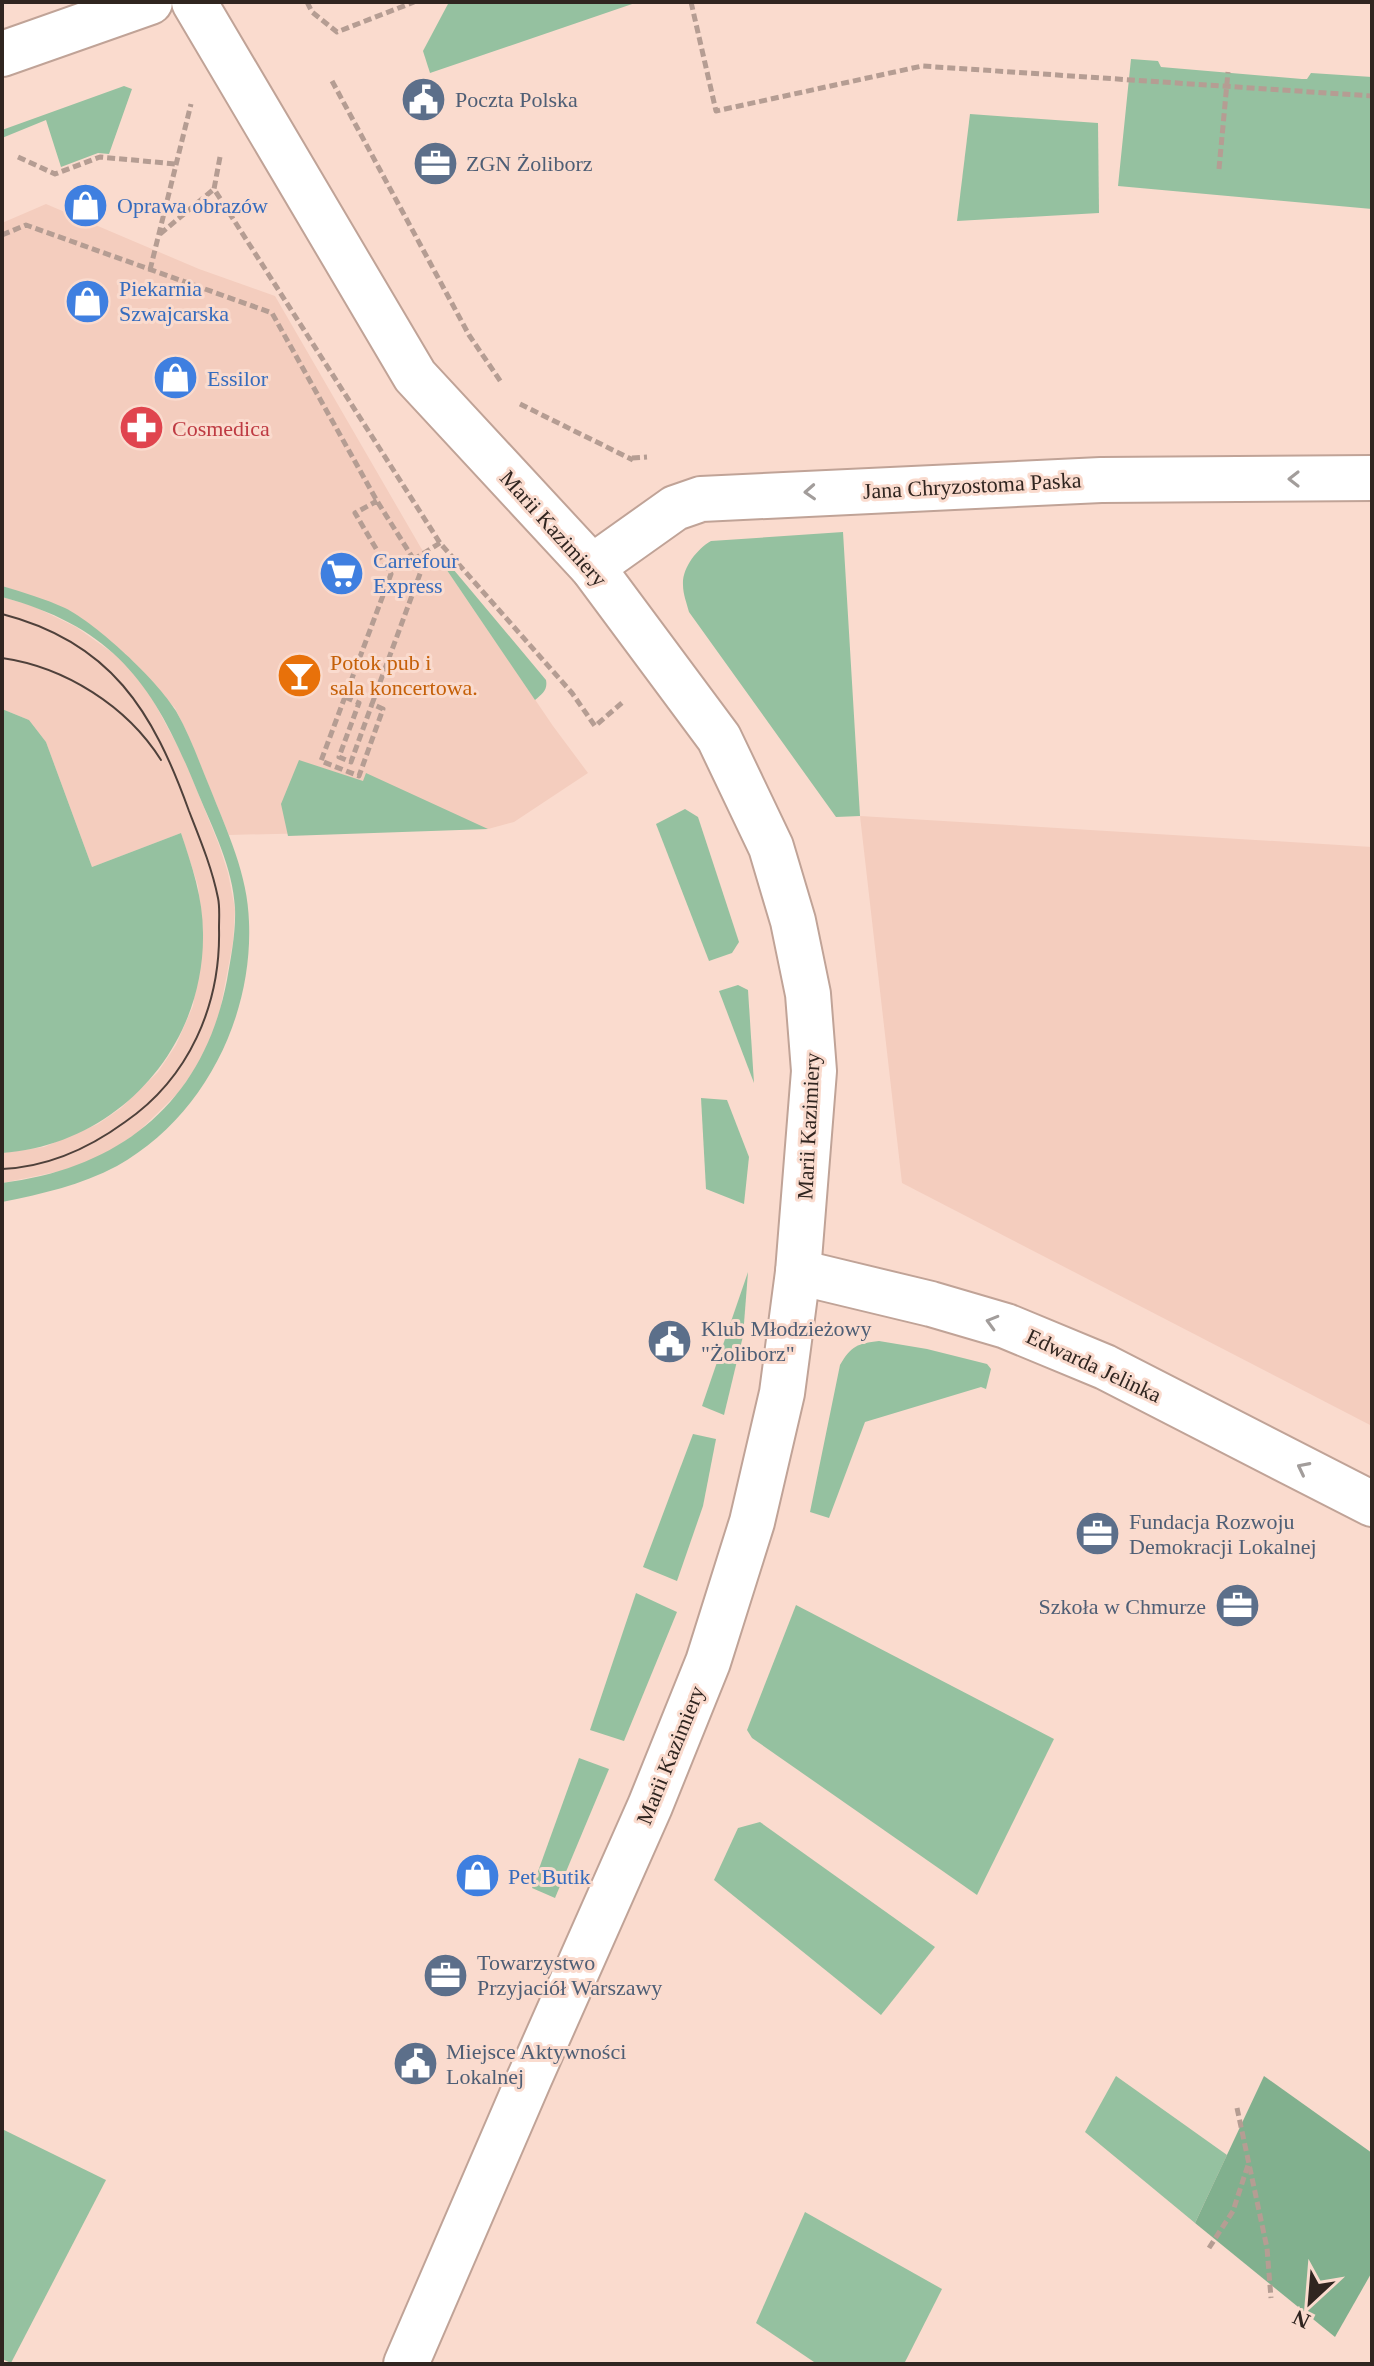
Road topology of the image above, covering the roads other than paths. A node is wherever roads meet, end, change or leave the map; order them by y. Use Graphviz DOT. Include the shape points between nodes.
graph roads {
  1 [pos="150,2"];
  2 [pos="194,2"];
  3 [pos="2,54"];
  4 [pos="1372,478"];
  5 [pos="592,567"];
  6 [pos="798,1272"];
  7 [pos="1372,1504"];
  8 [pos="406,2364"];
  1 -- 3 [label="street"];
  2 -- 5 [label="street, Marii Kazimiery" via="415,376"];
  4 -- 5 [label="street, Jana Chryzostoma Paska, one-way" via="1101,480 715,497 675,508"];
  5 -- 6 [label="street, Marii Kazimiery" via="719,738 771,847 793,921 808,994 814,1071"];
  7 -- 6 [label="street, Edwarda Jelinka, one-way" via="1105,1367 1006,1326"];
  6 -- 8 [label="street, Marii Kazimiery" via="782,1393 759,1494 708,1662"];
}
